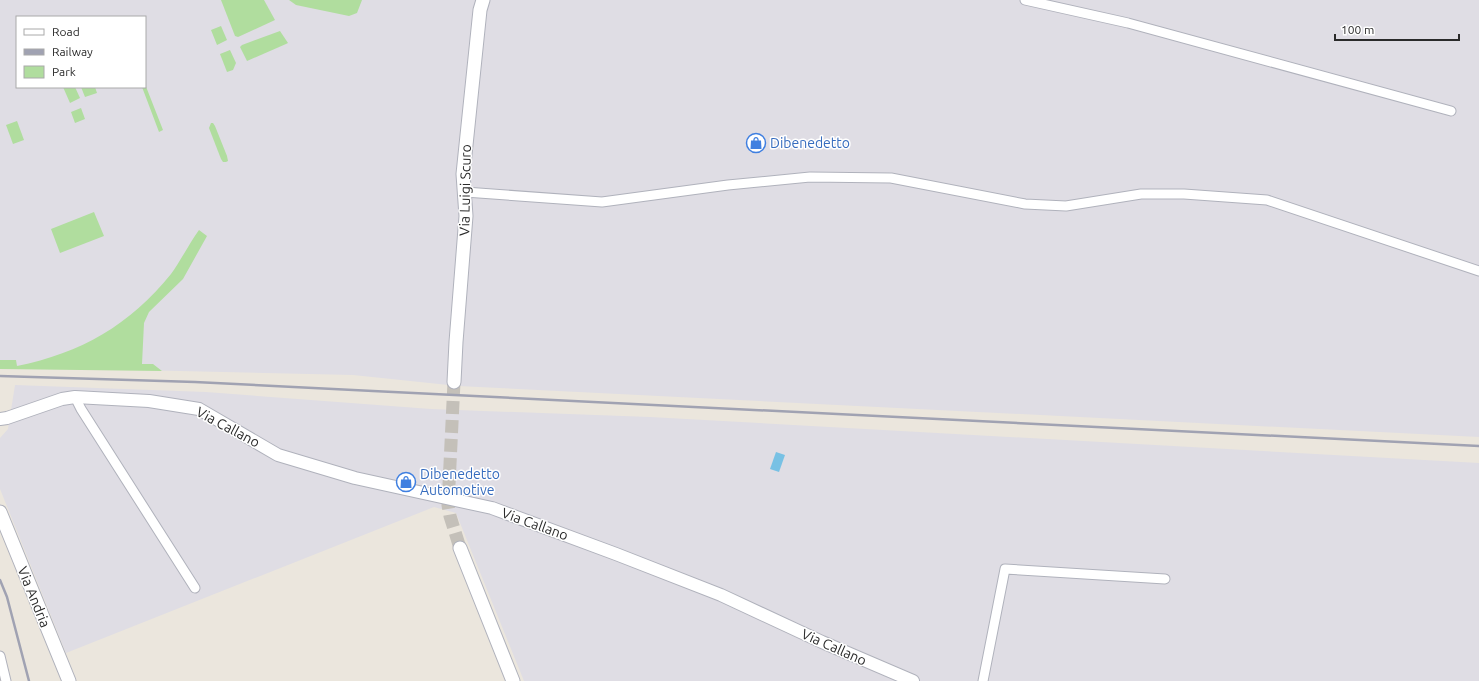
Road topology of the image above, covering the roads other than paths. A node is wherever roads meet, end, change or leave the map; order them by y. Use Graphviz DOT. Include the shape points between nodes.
graph roads {
  1 [pos="483,0"];
  2 [pos="1025,0"];
  3 [pos="1451,111"];
  4 [pos="464,192"];
  5 [pos="1479,271"];
  6 [pos="454,382"];
  7 [pos="75,397"];
  8 [pos="2,421"];
  9 [pos="0,512"];
  10 [pos="460,548"];
  11 [pos="1165,578"];
  12 [pos="195,588"];
  13 [pos="0,656"];
  14 [pos="6,681"];
  15 [pos="69,681"];
  16 [pos="512,681"];
  17 [pos="913,681"];
  18 [pos="984,681"];
  1 -- 4 [label="main road, Via Luigi Scuro" via="463,174"];
  2 -- 3 [label="street" via="1128,23"];
  4 -- 5 [label="street" via="602,202 810,177 891,178 1025,204 1066,206 1141,194 1260,199"];
  4 -- 6 [label="main road, Via Luigi Scuro" via="466,216"];
  7 -- 8 [label="street, Via Callano" via="62,399"];
  7 -- 12 [label="street"];
  7 -- 17 [label="street, Via Callano" via="149,401 198,409 278,455 355,478 492,508 721,595"];
  9 -- 15 [label="main road, Via Andria"];
  10 -- 16 [label="main road"];
  11 -- 18 [label="street" via="1005,569"];
  13 -- 14 [label="street"];
}
